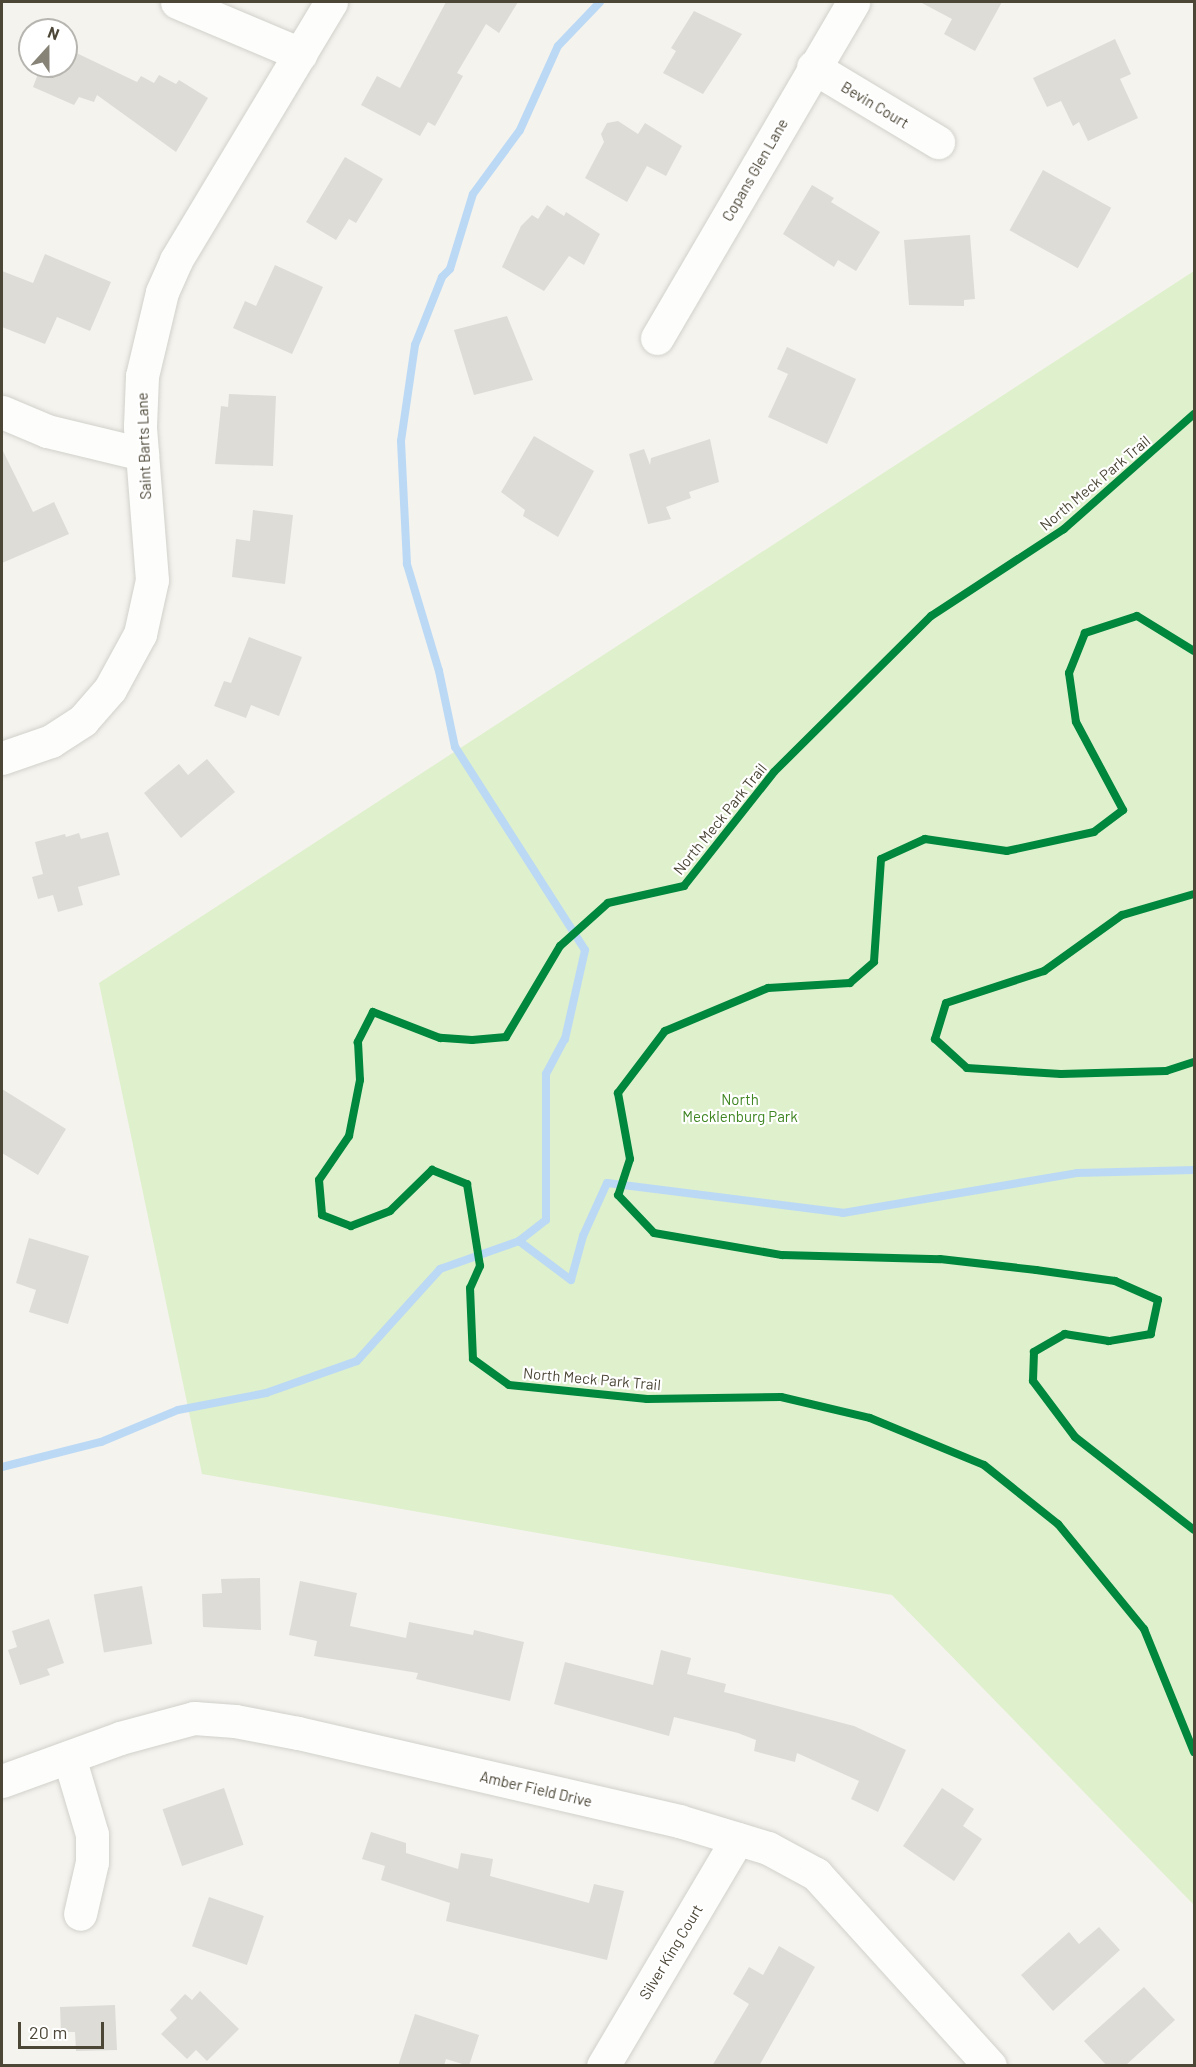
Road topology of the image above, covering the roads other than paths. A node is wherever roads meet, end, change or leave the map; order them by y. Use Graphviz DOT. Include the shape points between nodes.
graph roads {
  1 [pos="177,2"];
  2 [pos="331,2"];
  3 [pos="852,2"];
  4 [pos="300,54"];
  5 [pos="813,67"];
  6 [pos="938,142"];
  7 [pos="657,338"];
  8 [pos="2,412"];
  9 [pos="142,454"];
  10 [pos="2,758"];
  11 [pos="69,1757"];
  12 [pos="2,1781"];
  13 [pos="737,1839"];
  14 [pos="80,1914"];
  15 [pos="603,2066"];
  16 [pos="990,2066"];
  1 -- 4 [label="street"];
  2 -- 4 [label="street, Saint Barts Lane"];
  3 -- 5 [label="street, Copans Glen Lane"];
  4 -- 9 [label="street, Saint Barts Lane" via="176,260 162,292 142,376"];
  5 -- 6 [label="street, Bevin Court"];
  5 -- 7 [label="street, Copans Glen Lane"];
  8 -- 9 [label="street" via="47,431"];
  9 -- 10 [label="street, Saint Barts Lane" via="152,580 140,634 110,689 83,720 51,741"];
  11 -- 12 [label="street, Amber Field Drive"];
  11 -- 13 [label="street, Amber Field Drive" via="162,1724 194,1718 236,1721 679,1821"];
  11 -- 14 [label="street" via="92,1834 92,1862"];
  13 -- 15 [label="street, Silver King Court"];
  13 -- 16 [label="street, Amber Field Drive" via="797,1860 816,1874"];
}
